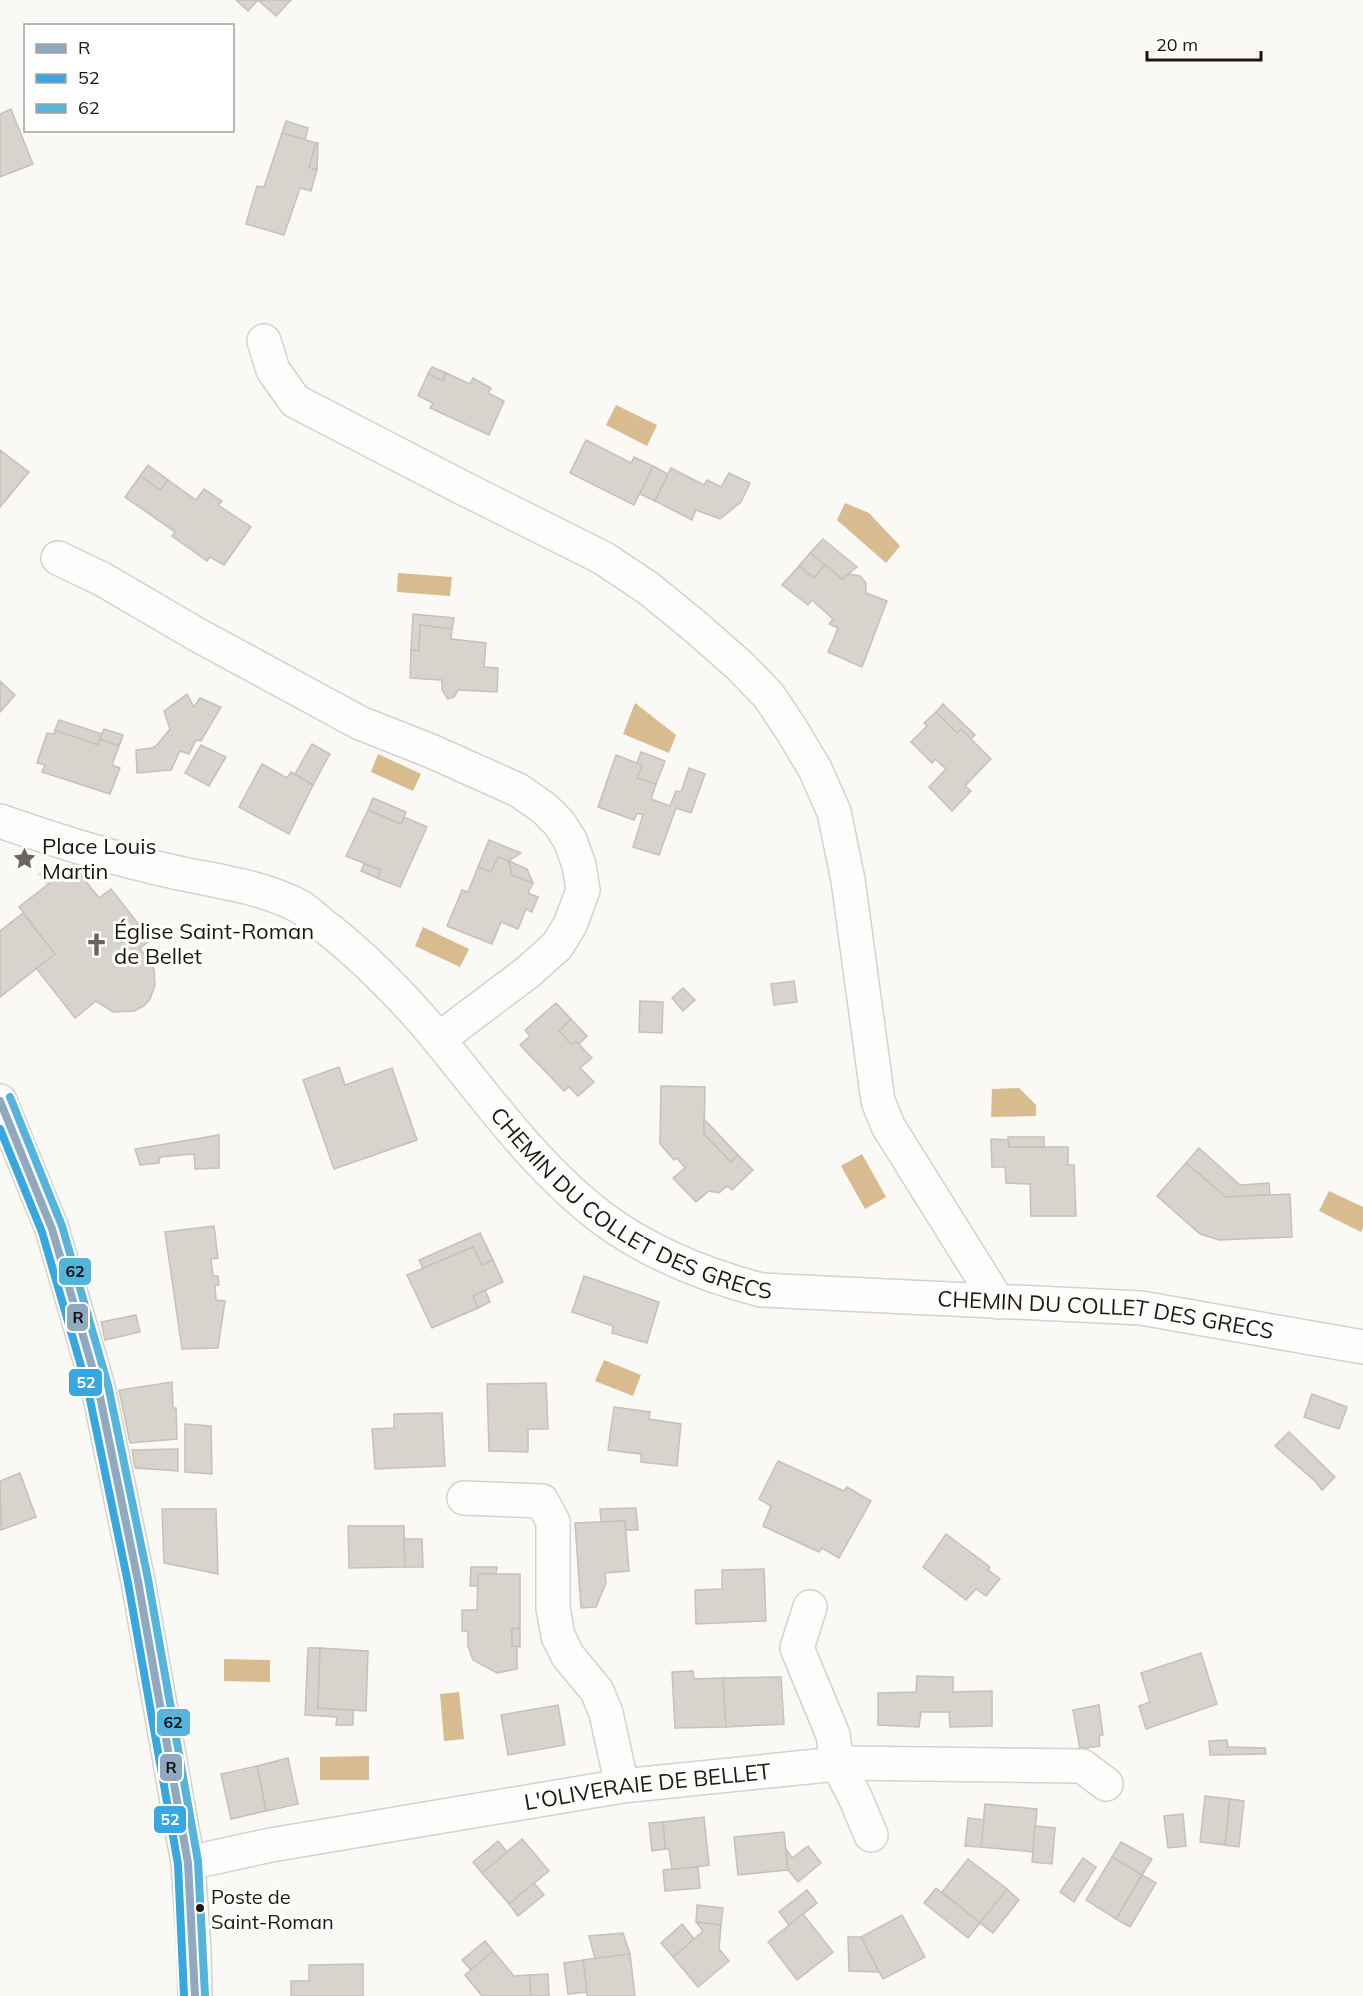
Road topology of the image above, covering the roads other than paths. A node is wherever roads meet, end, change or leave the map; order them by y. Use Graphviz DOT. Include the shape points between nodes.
graph roads {
  1 [pos="264,341"];
  2 [pos="58,558"];
  3 [pos="0,821"];
  4 [pos="439,1039"];
  5 [pos="0,1101"];
  6 [pos="998,1302"];
  7 [pos="1363,1347"];
  8 [pos="464,1498"];
  9 [pos="810,1607"];
  10 [pos="837,1763"];
  11 [pos="1106,1784"];
  12 [pos="622,1785"];
  13 [pos="871,1835"];
  14 [pos="188,1863"];
  15 [pos="195,1996"];
  1 -- 6 [label="street" via="273,370 295,401 603,558 697,628 769,696 815,769 834,812 848,880 878,1101 888,1126"];
  2 -- 4 [label="street" via="360,723 518,790 559,823 570,840 583,890 570,925 557,946 528,972"];
  3 -- 4 [label="street, CHEMIN DU COLLET DES GRECS" via="116,858 255,890 300,907 391,985"];
  4 -- 6 [label="street, CHEMIN DU COLLET DES GRECS" via="567,1189 641,1244 677,1262 761,1290"];
  5 -- 14 [label="street" via="52,1229 98,1387 138,1581"];
  6 -- 7 [label="street, CHEMIN DU COLLET DES GRECS" via="1141,1308"];
  8 -- 12 [label="street" via="542,1501 553,1522 553,1608 558,1636 568,1656 597,1691 606,1713"];
  9 -- 10 [label="street" via="797,1648 832,1735"];
  10 -- 11 [label="street, L'OLIVERAIE DE BELLET" via="1082,1766"];
  10 -- 12 [label="street, L'OLIVERAIE DE BELLET"];
  10 -- 13 [label="street"];
  12 -- 14 [label="street, L'OLIVERAIE DE BELLET" via="271,1845"];
  14 -- 15 [label="street"];
}
